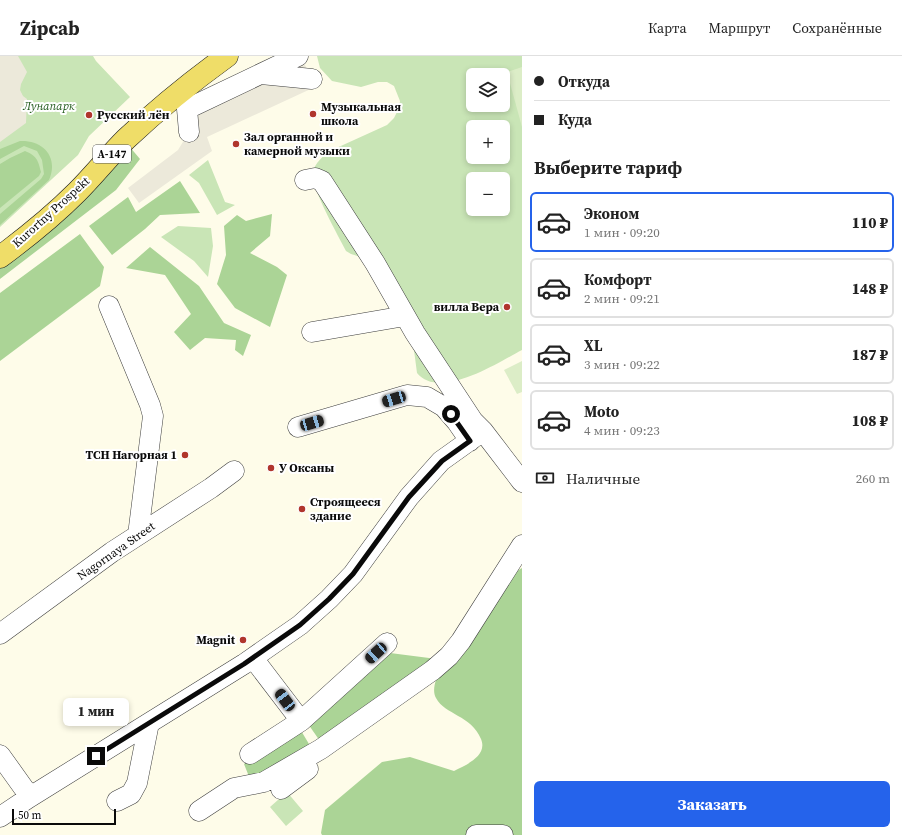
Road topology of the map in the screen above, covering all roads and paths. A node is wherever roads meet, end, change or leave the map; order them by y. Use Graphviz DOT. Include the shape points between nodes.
graph roads {
  1 [pos="227,56"];
  2 [pos="298,56"];
  3 [pos="261,74"];
  4 [pos="312,80"];
  5 [pos="189,132"];
  6 [pos="306,180"];
  7 [pos="0,257"];
  8 [pos="109,306"];
  9 [pos="405,316"];
  10 [pos="312,332"];
  11 [pos="298,427"];
  12 [pos="476,436"];
  13 [pos="234,471"];
  14 [pos="522,482"];
  15 [pos="138,535"];
  16 [pos="522,545"];
  17 [pos="0,634"];
  18 [pos="387,643"];
  19 [pos="253,658"];
  20 [pos="301,721"];
  21 [pos="149,723"];
  22 [pos="351,727"];
  23 [pos="250,754"];
  24 [pos="0,755"];
  25 [pos="281,789"];
  26 [pos="30,797"];
  27 [pos="118,801"];
  28 [pos="199,811"];
  29 [pos="0,817"];
  30 [pos="476,835"];
  31 [pos="503,835"];
  1 -- 7 [label="main road, Kurortny Prospekt / А-147" via="185,86 125,140 76,193"];
  2 -- 3 [label="street"];
  3 -- 4 [label="street"];
  3 -- 5 [label="street" via="187,109"];
  6 -- 9 [label="street" via="322,180 375,263"];
  8 -- 15 [label="street" via="153,416"];
  9 -- 10 [label="street"];
  9 -- 12 [label="street" via="473,421"];
  11 -- 12 [label="street" via="407,395 427,397 444,407 457,422"];
  12 -- 14 [label="street"];
  12 -- 19 [label="street" via="442,461 409,497 353,574 329,599 300,625"];
  13 -- 15 [label="street, Nagornaya Street"];
  15 -- 17 [label="street, Nagornaya Street"];
  16 -- 22 [label="street" via="462,641 449,656"];
  18 -- 20 [label="street"];
  19 -- 20 [label="street"];
  19 -- 21 [label="street"];
  20 -- 23 [label="street"];
  21 -- 26 [label="street"];
  21 -- 27 [label="street" via="137,783 131,794"];
  22 -- 25 [label="street" via="350,735"];
  22 -- 28 [label="street" via="322,749 264,782 234,788"];
  24 -- 26 [label="street"];
  26 -- 29 [label="street"];
  30 -- 31 [label="street"];
}
